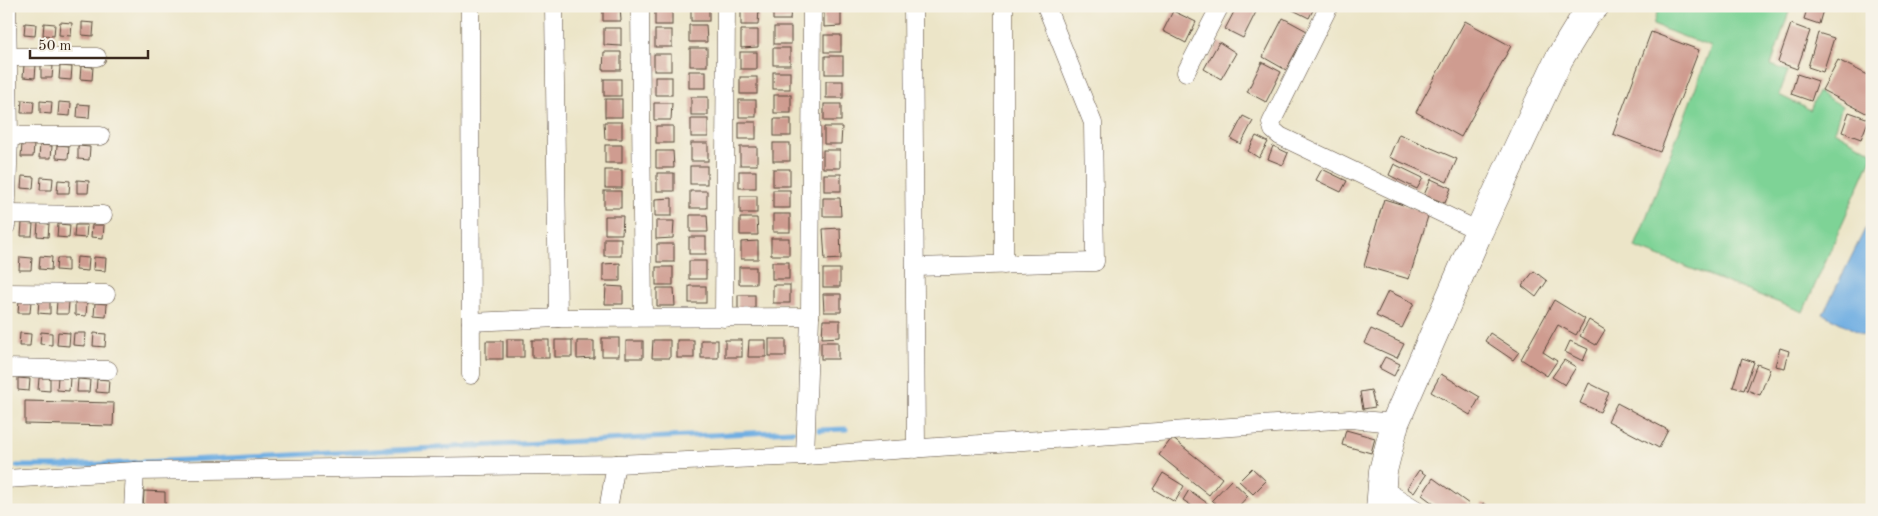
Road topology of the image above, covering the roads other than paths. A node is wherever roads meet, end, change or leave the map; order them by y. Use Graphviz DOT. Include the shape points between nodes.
graph roads {
  1 [pos="7,6"];
  2 [pos="470,6"];
  3 [pos="554,6"];
  4 [pos="640,6"];
  5 [pos="726,6"];
  6 [pos="812,6"];
  7 [pos="913,6"];
  8 [pos="1004,6"];
  9 [pos="1046,6"];
  10 [pos="1220,6"];
  11 [pos="1329,6"];
  12 [pos="1595,6"];
  13 [pos="7,57"];
  14 [pos="97,57"];
  15 [pos="1186,72"];
  16 [pos="7,136"];
  17 [pos="101,136"];
  18 [pos="6,214"];
  19 [pos="103,215"];
  20 [pos="6,226"];
  21 [pos="1479,231"];
  22 [pos="1004,265"];
  23 [pos="915,268"];
  24 [pos="6,293"];
  25 [pos="106,294"];
  26 [pos="643,317"];
  27 [pos="810,317"];
  28 [pos="558,318"];
  29 [pos="724,318"];
  30 [pos="471,322"];
  31 [pos="6,368"];
  32 [pos="108,370"];
  33 [pos="471,375"];
  34 [pos="1395,423"];
  35 [pos="916,449"];
  36 [pos="805,456"];
  37 [pos="616,464"];
  38 [pos="135,471"];
  39 [pos="6,479"];
  40 [pos="1380,499"];
  41 [pos="133,510"];
  42 [pos="608,510"];
  43 [pos="1416,510"];
  1 -- 13 [label="street"];
  2 -- 30 [label="street"];
  3 -- 28 [label="street"];
  4 -- 26 [label="street"];
  5 -- 29 [label="street"];
  6 -- 27 [label="street"];
  7 -- 23 [label="street"];
  8 -- 22 [label="street"];
  9 -- 22 [label="street" via="1093,123 1095,262"];
  10 -- 15 [label="street"];
  11 -- 21 [label="street" via="1271,123 1272,130"];
  12 -- 21 [label="main road" via="1589,10 1559,59"];
  13 -- 14 [label="street"];
  13 -- 16 [label="street"];
  16 -- 17 [label="street"];
  16 -- 18 [label="street"];
  18 -- 19 [label="street"];
  18 -- 20 [label="street"];
  21 -- 34 [label="main road"];
  22 -- 23 [label="street"];
  23 -- 35 [label="street"];
  24 -- 25 [label="street"];
  26 -- 28 [label="street"];
  26 -- 29 [label="street"];
  27 -- 29 [label="street"];
  27 -- 36 [label="street"];
  28 -- 30 [label="street"];
  30 -- 33 [label="street"];
  31 -- 32 [label="street"];
  34 -- 35 [label="street" via="1350,420"];
  34 -- 40 [label="main road"];
  35 -- 36 [label="street"];
  36 -- 37 [label="street"];
  37 -- 38 [label="street"];
  37 -- 42 [label="street"];
  38 -- 39 [label="street"];
  38 -- 41 [label="street"];
  40 -- 43 [label="street"];
}
